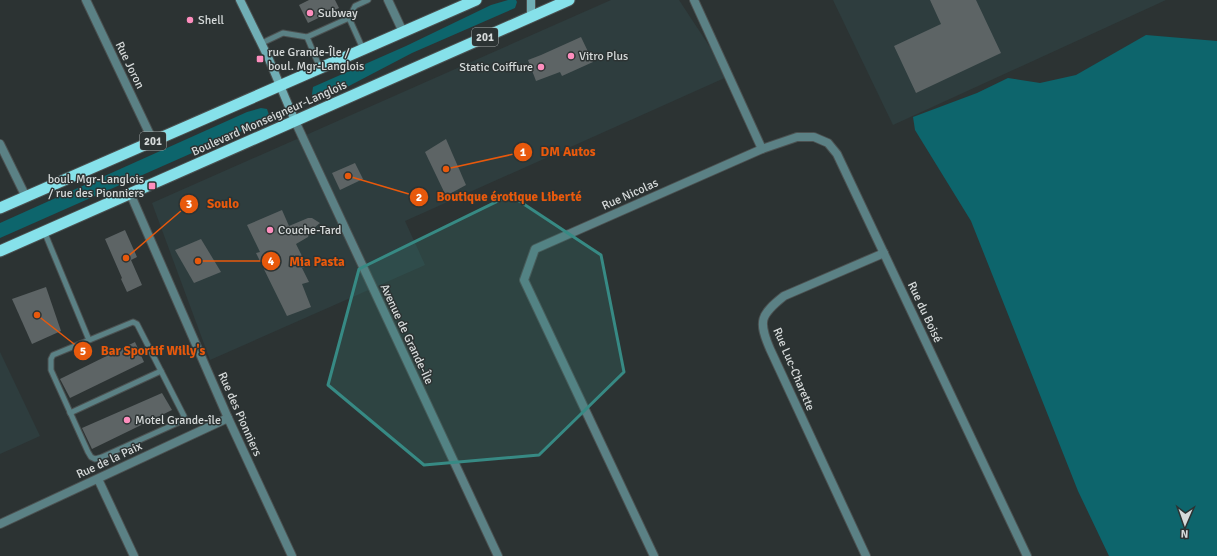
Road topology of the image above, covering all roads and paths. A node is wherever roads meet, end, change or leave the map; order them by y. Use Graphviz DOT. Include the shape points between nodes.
graph roads {
  1 [pos="86,0"];
  2 [pos="240,0"];
  3 [pos="368,0"];
  4 [pos="388,0"];
  5 [pos="476,0"];
  6 [pos="531,0"];
  7 [pos="569,0"];
  8 [pos="694,0"];
  9 [pos="531,17"];
  10 [pos="349,18"];
  11 [pos="403,32"];
  12 [pos="307,37"];
  13 [pos="262,43"];
  14 [pos="363,49"];
  15 [pos="320,68"];
  16 [pos="280,85"];
  17 [pos="294,121"];
  18 [pos="153,141"];
  19 [pos="0,144"];
  20 [pos="762,149"];
  21 [pos="130,193"];
  22 [pos="26,197"];
  23 [pos="0,208"];
  24 [pos="44,231"];
  25 [pos="0,251"];
  26 [pos="884,253"];
  27 [pos="89,340"];
  28 [pos="161,371"];
  29 [pos="70,413"];
  30 [pos="228,418"];
  31 [pos="98,479"];
  32 [pos="0,524"];
  33 [pos="134,556"];
  34 [pos="292,556"];
  35 [pos="498,556"];
  36 [pos="654,556"];
  37 [pos="866,556"];
  38 [pos="1027,556"];
  1 -- 18 [label="street, Rue Joron"];
  2 -- 13 [label="main road"];
  3 -- 10 [label="lane" via="356,6"];
  4 -- 11 [label="street"];
  5 -- 11 [label="highway, Boulevard Monseigneur-Langlois / 201"];
  6 -- 9 [label="main road"];
  7 -- 9 [label="highway, Boulevard Monseigneur-Langlois / 201"];
  8 -- 20 [label="street"];
  9 -- 17 [label="highway, Boulevard Monseigneur-Langlois / 201"];
  10 -- 12 [label="lane"];
  10 -- 14 [label="lane"];
  11 -- 14 [label="highway, Boulevard Monseigneur-Langlois / 201"];
  12 -- 13 [label="lane" via="283,33"];
  12 -- 15 [label="lane"];
  13 -- 16 [label="main road"];
  14 -- 15 [label="highway, Boulevard Monseigneur-Langlois / 201"];
  15 -- 16 [label="highway, Boulevard Monseigneur-Langlois / 201"];
  16 -- 17 [label="main road"];
  16 -- 18 [label="highway, Boulevard Monseigneur-Langlois / 201"];
  17 -- 21 [label="highway, Boulevard Monseigneur-Langlois / 201"];
  17 -- 35 [label="street, Avenue de Grande-Île"];
  18 -- 22 [label="highway, Boulevard Monseigneur-Langlois / 201"];
  19 -- 22 [label="street"];
  20 -- 26 [label="street, Rue du Boisé" via="797,137 814,137 828,143 837,154"];
  20 -- 36 [label="street, Rue Nicolas" via="535,249 524,280"];
  21 -- 24 [label="highway, Boulevard Monseigneur-Langlois / 201"];
  21 -- 30 [label="street, Rue des Pionniers"];
  22 -- 23 [label="highway, Boulevard Monseigneur-Langlois / 201"];
  24 -- 25 [label="highway, Boulevard Monseigneur-Langlois / 201"];
  24 -- 27 [label="lane"];
  26 -- 37 [label="street, Rue Luc-Charette" via="784,296 763,317 763,332 770,349"];
  26 -- 38 [label="street, Rue du Boisé"];
  27 -- 28 [label="lane" via="133,322 137,324"];
  27 -- 29 [label="lane" via="54,355 51,359 51,370"];
  28 -- 29 [label="lane"];
  28 -- 29 [label="lane" via="184,416 180,423 95,459 88,452"];
  30 -- 31 [label="street, Rue de la Paix"];
  30 -- 34 [label="street, Rue des Pionniers"];
  31 -- 32 [label="street, Rue de la Paix"];
  31 -- 33 [label="street"];
}
